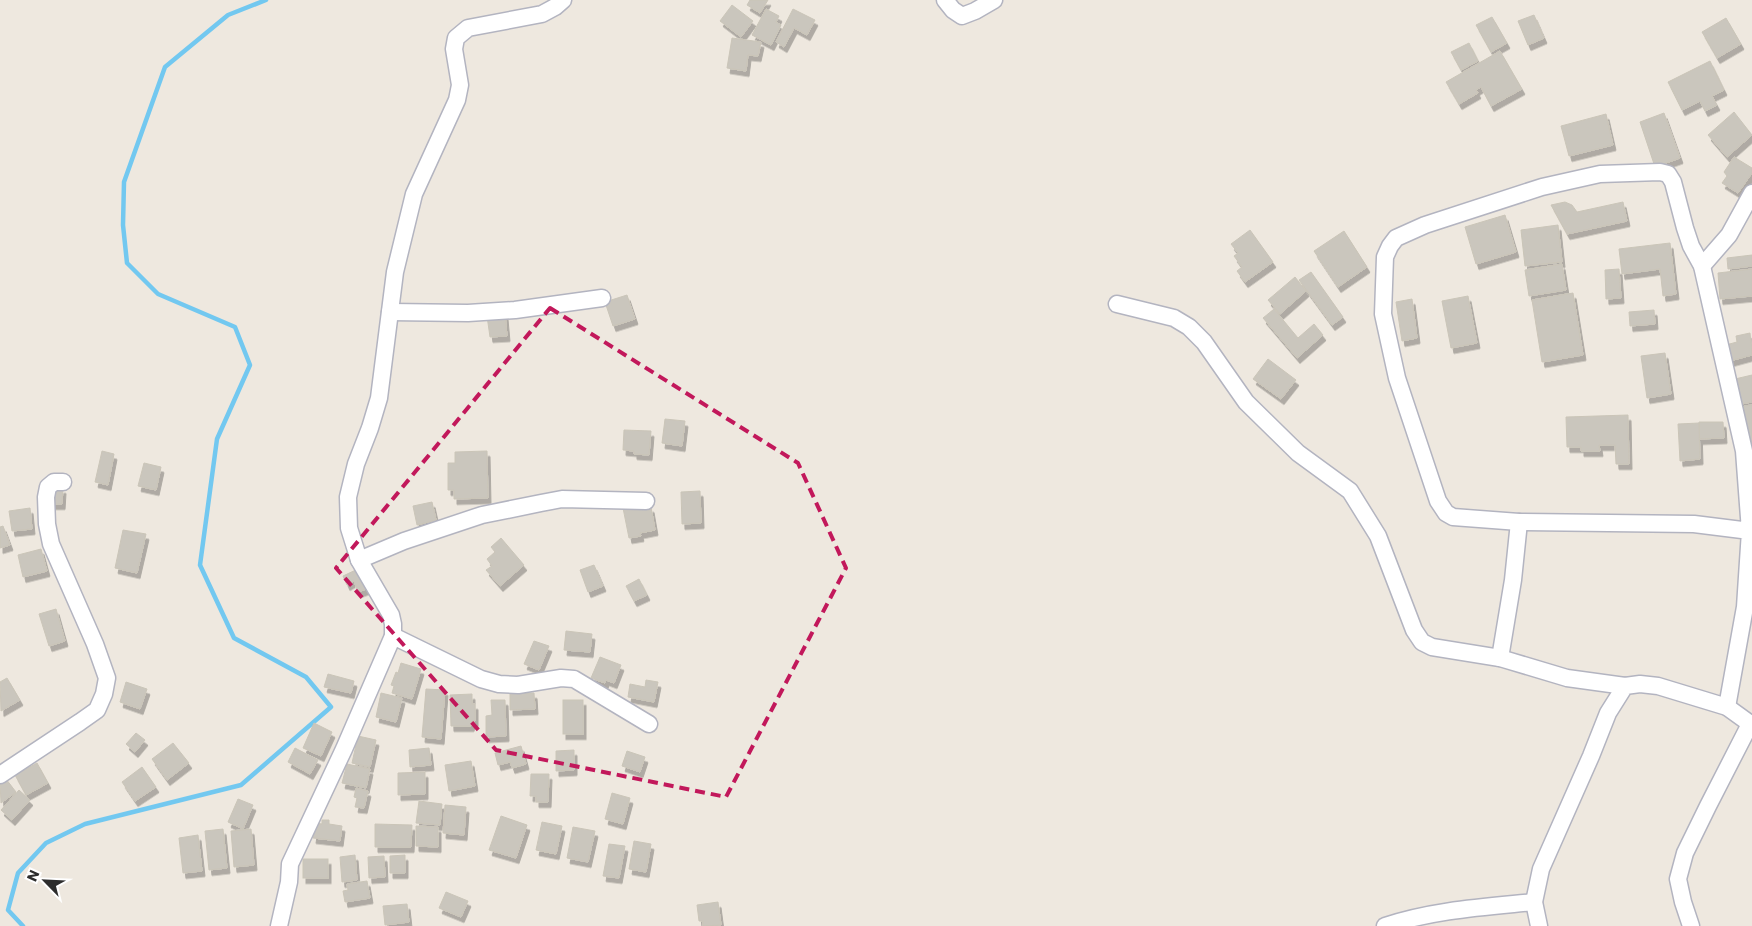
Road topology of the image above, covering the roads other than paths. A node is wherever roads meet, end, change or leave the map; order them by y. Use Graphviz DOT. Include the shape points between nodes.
graph roads {
  1 [pos="563,0"];
  2 [pos="945,0"];
  3 [pos="994,0"];
  4 [pos="1752,192"];
  5 [pos="1702,266"];
  6 [pos="602,298"];
  7 [pos="1117,304"];
  8 [pos="390,312"];
  9 [pos="63,482"];
  10 [pos="646,501"];
  11 [pos="1519,522"];
  12 [pos="1751,530"];
  13 [pos="359,560"];
  14 [pos="1749,606"];
  15 [pos="393,636"];
  16 [pos="1500,658"];
  17 [pos="1625,686"];
  18 [pos="1727,707"];
  19 [pos="649,724"];
  20 [pos="1751,724"];
  21 [pos="0,775"];
  22 [pos="1534,902"];
  23 [pos="279,926"];
  24 [pos="1386,926"];
  25 [pos="1539,926"];
  26 [pos="1691,926"];
  1 -- 8 [label="street" via="542,14 468,28 456,38 454,48 460,84 457,100 414,194 395,272"];
  2 -- 3 [label="street" via="962,16"];
  4 -- 5 [label="street" via="1729,236"];
  5 -- 11 [label="street" via="1684,228 1673,182 1668,174 1660,172 1600,174 1542,187 1425,225 1396,238 1390,246 1385,257 1383,314 1397,378 1438,501 1453,517"];
  5 -- 12 [label="street" via="1744,451"];
  6 -- 8 [label="street" via="515,310"];
  7 -- 16 [label="street" via="1174,318 1189,327 1204,342 1246,402 1298,453 1350,491 1378,536 1414,630 1422,642 1432,647"];
  8 -- 13 [label="street" via="379,398 348,497 349,528"];
  9 -- 21 [label="street" via="54,482 48,487 49,531 95,644 106,678 104,694 97,710"];
  10 -- 13 [label="street" via="542,502 482,515"];
  11 -- 12 [label="street" via="1694,524"];
  11 -- 16 [label="street"];
  12 -- 14 [label="street"];
  13 -- 15 [label="street" via="391,615"];
  14 -- 18 [label="street"];
  15 -- 19 [label="street" via="481,679 499,684 574,679"];
  15 -- 23 [label="street" via="290,864"];
  16 -- 17 [label="street" via="1567,678"];
  17 -- 18 [label="street" via="1658,686"];
  17 -- 22 [label="street" via="1608,713 1541,869"];
  18 -- 20 [label="street"];
  20 -- 26 [label="street" via="1685,853 1678,879"];
  22 -- 24 [label="street" via="1410,918"];
  22 -- 25 [label="street"];
}
